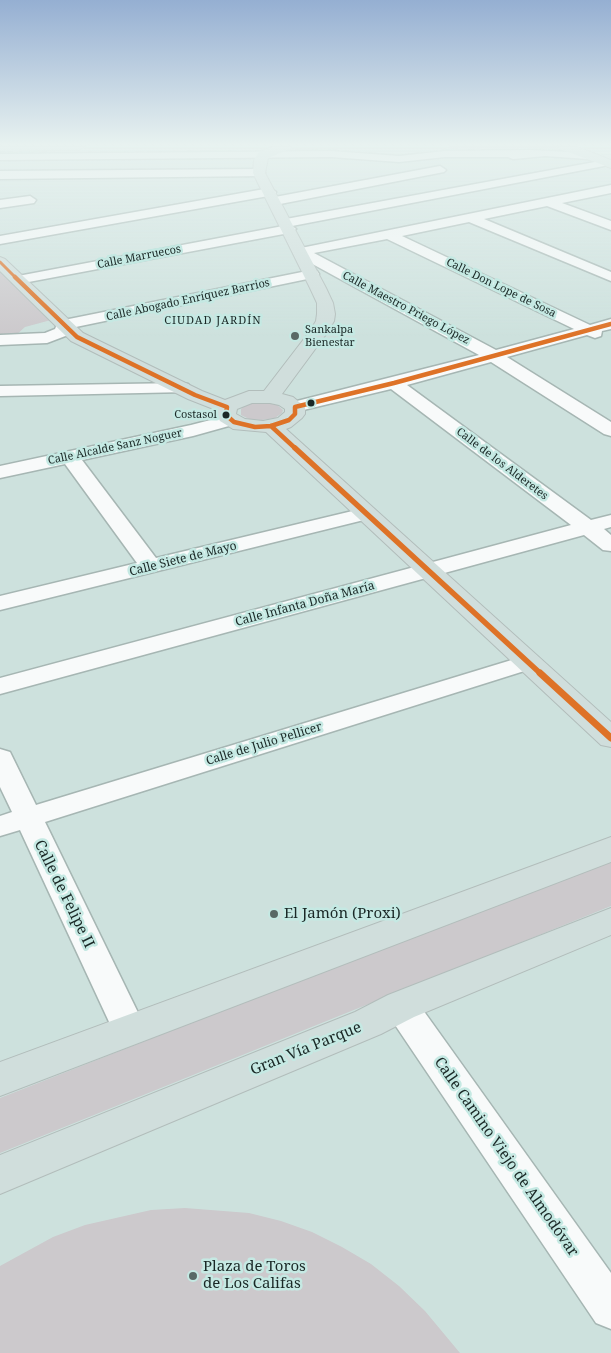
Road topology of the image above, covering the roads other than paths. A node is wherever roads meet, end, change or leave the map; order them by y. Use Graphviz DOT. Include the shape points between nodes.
graph roads {
  1 [pos="191,209"];
  2 [pos="279,209"];
  3 [pos="363,209"];
  4 [pos="514,209"];
  5 [pos="567,209"];
  6 [pos="471,218"];
  7 [pos="287,226"];
  8 [pos="611,226"];
  9 [pos="390,235"];
  10 [pos="0,240"];
  11 [pos="301,252"];
  12 [pos="0,262"];
  13 [pos="312,274"];
  14 [pos="611,278"];
  15 [pos="18,280"];
  16 [pos="611,324"];
  17 [pos="64,325"];
  18 [pos="589,330"];
  19 [pos="0,340"];
  20 [pos="611,342"];
  21 [pos="494,356"];
  22 [pos="394,383"];
  23 [pos="182,388"];
  24 [pos="0,391"];
  25 [pos="270,397"];
  26 [pos="295,407"];
  27 [pos="228,413"];
  28 [pos="271,426"];
  29 [pos="611,430"];
  30 [pos="70,457"];
  31 [pos="0,472"];
  32 [pos="365,514"];
  33 [pos="611,521"];
  34 [pos="588,528"];
  35 [pos="611,545"];
  36 [pos="150,566"];
  37 [pos="429,570"];
  38 [pos="0,603"];
  39 [pos="528,662"];
  40 [pos="0,686"];
  41 [pos="611,738"];
  42 [pos="0,758"];
  43 [pos="14,822"];
  44 [pos="611,849"];
  45 [pos="611,921"];
  46 [pos="401,1006"];
  47 [pos="129,1029"];
  48 [pos="0,1079"];
  49 [pos="0,1175"];
  50 [pos="611,1308"];
  1 -- 10 [label="street"];
  2 -- 7 [label="main road"];
  3 -- 7 [label="street, Calle Marruecos"];
  4 -- 6 [label="street"];
  5 -- 8 [label="street"];
  6 -- 9 [label="street"];
  6 -- 14 [label="street"];
  7 -- 11 [label="main road"];
  7 -- 15 [label="street, Calle Marruecos"];
  9 -- 11 [label="street"];
  9 -- 18 [label="street, Calle Don Lope de Sosa"];
  11 -- 13 [label="main road"];
  11 -- 21 [label="street, Calle Maestro Priego López"];
  12 -- 15 [label="main road"];
  13 -- 17 [label="street, Calle Abogado Enríquez Barrios"];
  13 -- 25 [label="main road" via="325,303 325,321"];
  15 -- 17 [label="main road"];
  16 -- 18 [label="street"];
  17 -- 19 [label="street" via="62,332 52,337"];
  17 -- 23 [label="main road" via="86,342"];
  18 -- 20 [label="street, Calle Don Lope de Sosa"];
  18 -- 21 [label="street"];
  21 -- 22 [label="street"];
  21 -- 29 [label="street, Calle Maestro Priego López"];
  22 -- 26 [label="street"];
  22 -- 34 [label="street, Calle de los Alderetes"];
  23 -- 24 [label="street"];
  23 -- 27 [label="main road"];
  25 -- 26 [label="main road" via="286,400"];
  25 -- 27 [label="main road" via="236,401"];
  26 -- 28 [label="main road" via="295,414 290,420"];
  27 -- 28 [label="main road" via="248,426"];
  27 -- 30 [label="street, Calle Alcalde Sanz Noguer" via="193,430"];
  28 -- 32 [label="main road"];
  30 -- 31 [label="street, Calle Alcalde Sanz Noguer"];
  30 -- 36 [label="street"];
  32 -- 36 [label="street, Calle Siete de Mayo"];
  32 -- 37 [label="main road"];
  33 -- 34 [label="street, Calle Infanta Doña María"];
  34 -- 35 [label="street, Calle de los Alderetes"];
  34 -- 37 [label="street, Calle Infanta Doña María"];
  36 -- 38 [label="street, Calle Siete de Mayo"];
  37 -- 39 [label="main road"];
  37 -- 40 [label="street, Calle Infanta Doña María"];
  39 -- 41 [label="main road"];
  39 -- 43 [label="street, Calle de Julio Pellicer"];
  42 -- 43 [label="street, Calle de Felipe II"];
  43 -- 47 [label="street, Calle de Felipe II"];
  44 -- 47 [label="main road"];
  45 -- 46 [label="main road, Gran Vía Parque"];
  46 -- 49 [label="main road, Gran Vía Parque" via="368,1023"];
  46 -- 50 [label="street, Calle Camino Viejo de Almodóvar"];
  47 -- 48 [label="main road"];
}
